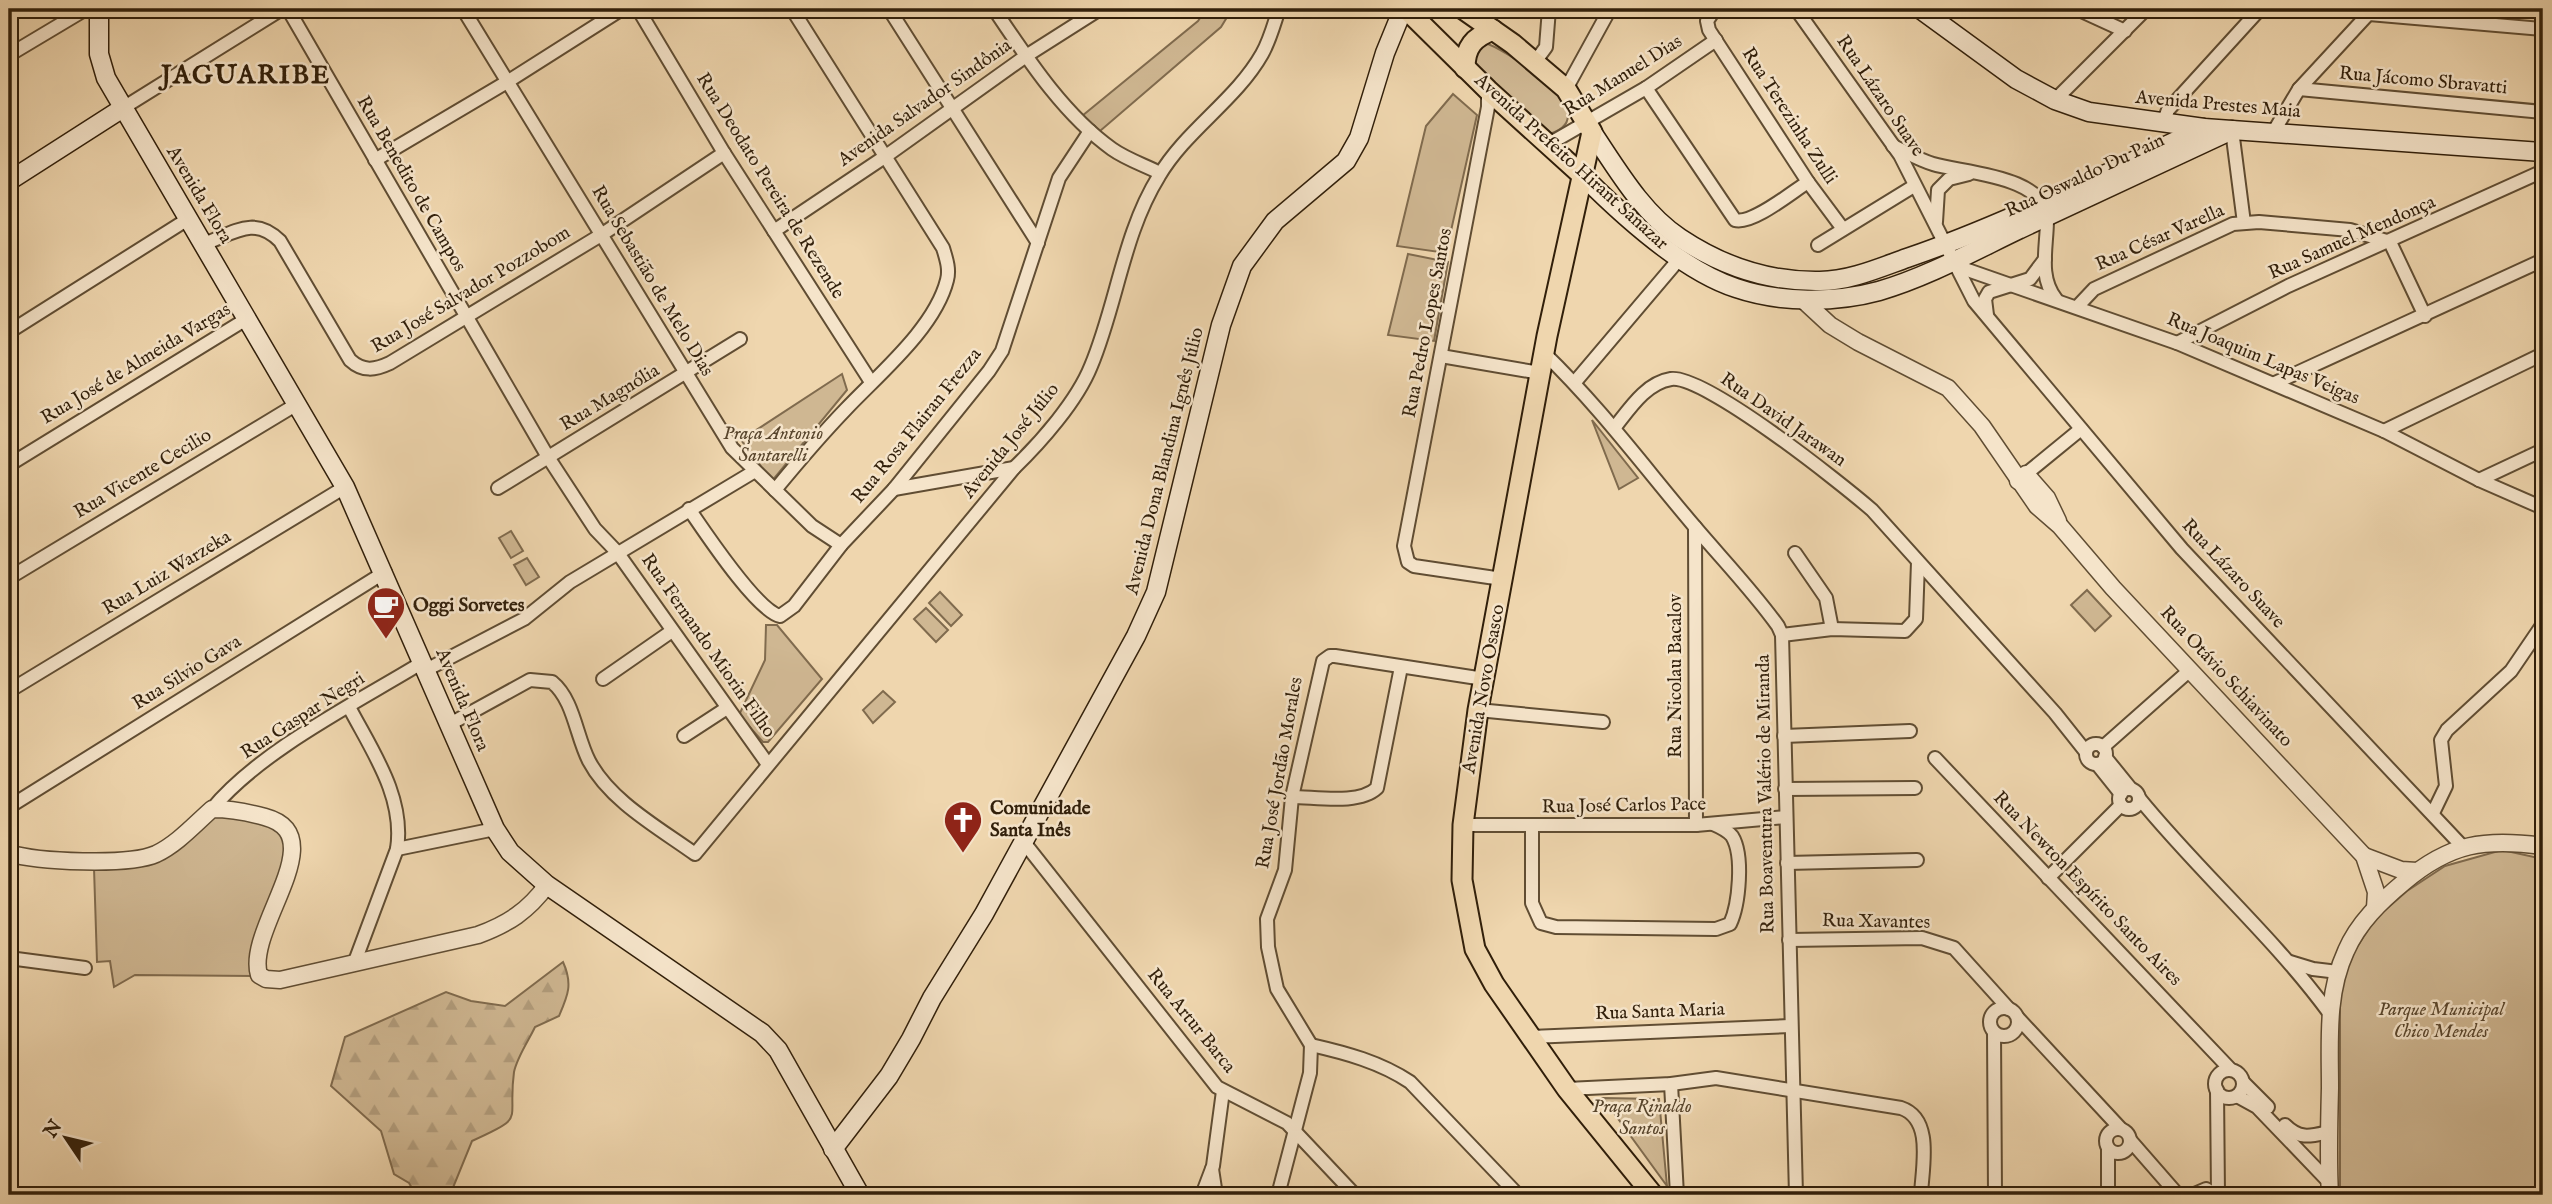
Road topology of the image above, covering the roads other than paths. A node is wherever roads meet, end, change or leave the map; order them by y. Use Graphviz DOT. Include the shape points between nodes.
graph roads {
  1 [pos="86,9"];
  2 [pos="99,9"];
  3 [pos="463,9"];
  4 [pos="622,9"];
  5 [pos="638,9"];
  6 [pos="792,9"];
  7 [pos="889,9"];
  8 [pos="994,9"];
  9 [pos="1279,9"];
  10 [pos="1405,9"];
  11 [pos="1463,9"];
  12 [pos="1549,9"];
  13 [pos="1610,9"];
  14 [pos="1715,9"];
  15 [pos="1796,9"];
  16 [pos="1920,9"];
  17 [pos="2077,9"];
  18 [pos="2146,9"];
  19 [pos="2260,9"];
  20 [pos="280,10"];
  21 [pos="1094,11"];
  22 [pos="2371,11"];
  23 [pos="2543,29"];
  24 [pos="1493,30"];
  25 [pos="2125,32"];
  26 [pos="1716,40"];
  27 [pos="9,55"];
  28 [pos="1026,56"];
  29 [pos="1535,62"];
  30 [pos="1465,68"];
  31 [pos="507,82"];
  32 [pos="1646,88"];
  33 [pos="1566,89"];
  34 [pos="2299,89"];
  35 [pos="1488,90"];
  36 [pos="2054,100"];
  37 [pos="951,107"];
  38 [pos="123,108"];
  39 [pos="2543,112"];
  40 [pos="2163,123"];
  41 [pos="1589,127"];
  42 [pos="2204,128"];
  43 [pos="2232,130"];
  44 [pos="1090,131"];
  45 [pos="2274,131"];
  46 [pos="1549,144"];
  47 [pos="1892,145"];
  48 [pos="2543,152"];
  49 [pos="724,153"];
  50 [pos="886,156"];
  51 [pos="374,160"];
  52 [pos="2543,171"];
  53 [pos="1976,172"];
  54 [pos="1160,173"];
  55 [pos="1583,176"];
  56 [pos="9,181"];
  57 [pos="1808,182"];
  58 [pos="1914,186"];
  59 [pos="2044,209"];
  60 [pos="188,219"];
  61 [pos="2244,223"];
  62 [pos="1937,228"];
  63 [pos="1843,229"];
  64 [pos="774,231"];
  65 [pos="601,235"];
  66 [pos="2390,242"];
  67 [pos="1038,243"];
  68 [pos="204,244"];
  69 [pos="1818,245"];
  70 [pos="1680,257"];
  71 [pos="1953,257"];
  72 [pos="2046,259"];
  73 [pos="2543,260"];
  74 [pos="2015,286"];
  75 [pos="2056,299"];
  76 [pos="1803,300"];
  77 [pos="2078,306"];
  78 [pos="2425,316"];
  79 [pos="465,317"];
  80 [pos="1987,317"];
  81 [pos="248,318"];
  82 [pos="9,332"];
  83 [pos="740,339"];
  84 [pos="2177,343"];
  85 [pos="1544,353"];
  86 [pos="2543,355"];
  87 [pos="1441,356"];
  88 [pos="1540,373"];
  89 [pos="686,374"];
  90 [pos="871,382"];
  91 [pos="1575,382"];
  92 [pos="2275,383"];
  93 [pos="297,404"];
  94 [pos="1615,427"];
  95 [pos="2081,429"];
  96 [pos="2384,431"];
  97 [pos="2543,450"];
  98 [pos="548,457"];
  99 [pos="9,465"];
  100 [pos="1014,468"];
  101 [pos="755,471"];
  102 [pos="2022,478"];
  103 [pos="2479,480"];
  104 [pos="345,487"];
  105 [pos="498,488"];
  106 [pos="894,489"];
  107 [pos="775,490"];
  108 [pos="2543,508"];
  109 [pos="689,509"];
  110 [pos="1695,527"];
  111 [pos="841,545"];
  112 [pos="617,552"];
  113 [pos="1795,554"];
  114 [pos="1918,562"];
  115 [pos="385,572"];
  116 [pos="9,578"];
  117 [pos="1502,579"];
  118 [pos="2543,624"];
  119 [pos="1832,629"];
  120 [pos="672,631"];
  121 [pos="1782,635"];
  122 [pos="424,666"];
  123 [pos="1401,667"];
  124 [pos="2190,670"];
  125 [pos="603,679"];
  126 [pos="1484,679"];
  127 [pos="9,691"];
  128 [pos="349,707"];
  129 [pos="726,708"];
  130 [pos="1478,710"];
  131 [pos="1602,722"];
  132 [pos="450,724"];
  133 [pos="1910,731"];
  134 [pos="684,736"];
  135 [pos="1784,736"];
  136 [pos="2097,753"];
  137 [pos="1935,758"];
  138 [pos="767,763"];
  139 [pos="1916,788"];
  140 [pos="1785,789"];
  141 [pos="1292,797"];
  142 [pos="2129,799"];
  143 [pos="9,807"];
  144 [pos="212,809"];
  145 [pos="2433,813"];
  146 [pos="1786,817"];
  147 [pos="1713,824"];
  148 [pos="1463,825"];
  149 [pos="1696,825"];
  150 [pos="1532,828"];
  151 [pos="495,829"];
  152 [pos="1023,841"];
  153 [pos="2462,846"];
  154 [pos="2543,846"];
  155 [pos="397,849"];
  156 [pos="9,853"];
  157 [pos="2364,856"];
  158 [pos="1917,860"];
  159 [pos="1787,863"];
  160 [pos="2417,872"];
  161 [pos="2048,878"];
  162 [pos="547,885"];
  163 [pos="2375,908"];
  164 [pos="1789,940"];
  165 [pos="9,958"];
  166 [pos="2289,962"];
  167 [pos="354,964"];
  168 [pos="85,968"];
  169 [pos="2338,972"];
  170 [pos="1985,985"];
  171 [pos="2014,1013"];
  172 [pos="2330,1014"];
  173 [pos="1991,1017"];
  174 [pos="1790,1026"];
  175 [pos="2004,1034"];
  176 [pos="1531,1037"];
  177 [pos="1311,1045"];
  178 [pos="2045,1045"];
  179 [pos="2210,1046"];
  180 [pos="2231,1070"];
  181 [pos="2218,1075"];
  182 [pos="2243,1082"];
  183 [pos="1671,1084"];
  184 [pos="1567,1089"];
  185 [pos="2217,1090"];
  186 [pos="1223,1091"];
  187 [pos="1793,1093"];
  188 [pos="2234,1097"];
  189 [pos="2105,1113"];
  190 [pos="2218,1120"];
  191 [pos="1293,1129"];
  192 [pos="2329,1132"];
  193 [pos="2118,1145"];
  194 [pos="833,1149"];
  195 [pos="1212,1169"];
  196 [pos="2330,1188"];
  197 [pos="2175,1192"];
  198 [pos="2215,1194"];
  199 [pos="860,1195"];
  200 [pos="1202,1195"];
  201 [pos="1216,1195"];
  202 [pos="1278,1195"];
  203 [pos="1355,1195"];
  204 [pos="1518,1195"];
  205 [pos="1653,1195"];
  206 [pos="1676,1195"];
  207 [pos="1796,1195"];
  208 [pos="1921,1195"];
  209 [pos="1995,1195"];
  210 [pos="2108,1195"];
  211 [pos="2192,1195"];
  1 -- 27 [label="street"];
  2 -- 38 [label="main road, Avenida Flora" via="101,66"];
  3 -- 31 [label="street, Rua Sebastião de Melo Dias"];
  4 -- 31 [label="street"];
  5 -- 49 [label="street, Rua Deodato Pereira de Rezende"];
  6 -- 50 [label="street"];
  7 -- 37 [label="street"];
  8 -- 28 [label="street"];
  9 -- 54 [label="street, Avenida José Júlio" via="1263,53 1247,76"];
  10 -- 30 [label="main road, Avenida Prefeito Hirant Sanazar"];
  10 -- 152 [label="main road, Avenida Dona Blandina Ignês Júlio" via="1385,52 1359,138 1346,161 1275,221 1242,265 1218,339 1156,592"];
  11 -- 24 [label="main road, Avenida Prefeito Hirant Sanazar"];
  12 -- 29 [label="street" via="1546,47"];
  13 -- 33 [label="street"];
  14 -- 26 [label="street, Rua Terezinha Zulli" via="1707,21"];
  15 -- 47 [label="street, Rua Lázaro Suave"];
  16 -- 36 [label="main road, Avenida Prestes Maia" via="1993,64"];
  17 -- 25 [label="street"];
  18 -- 25 [label="street"];
  19 -- 40 [label="street" via="2168,110"];
  20 -- 38 [label="street"];
  20 -- 51 [label="street, Rua Benedito de Campos"];
  21 -- 28 [label="street, Avenida Salvador Sindônia"];
  22 -- 23 [label="street"];
  22 -- 34 [label="street"];
  24 -- 29 [label="main road, Avenida Prefeito Hirant Sanazar"];
  24 -- 30 [label="main road" via="1473,40 1465,55"];
  25 -- 36 [label="street"];
  26 -- 32 [label="street, Rua Manuel Dias"];
  26 -- 57 [label="street, Rua Terezinha Zulli"];
  28 -- 37 [label="street, Avenida Salvador Sindônia"];
  28 -- 44 [label="street"];
  29 -- 33 [label="main road, Avenida Prefeito Hirant Sanazar"];
  30 -- 35 [label="main road, Avenida Prefeito Hirant Sanazar"];
  31 -- 51 [label="street"];
  31 -- 65 [label="street, Rua Sebastião de Melo Dias"];
  32 -- 41 [label="street, Rua Manuel Dias"];
  32 -- 57 [label="street" via="1728,213 1741,222"];
  33 -- 41 [label="main road, Avenida Prefeito Hirant Sanazar"];
  34 -- 39 [label="street, Rua Jácomo Sbravatti"];
  34 -- 45 [label="street"];
  35 -- 46 [label="main road, Avenida Prefeito Hirant Sanazar"];
  35 -- 87 [label="street, Rua Pedro Lopes Santos"];
  36 -- 40 [label="main road, Avenida Prestes Maia" via="2089,112"];
  37 -- 50 [label="street, Avenida Salvador Sindônia"];
  37 -- 67 [label="street"];
  38 -- 56 [label="main road"];
  38 -- 60 [label="main road, Avenida Flora"];
  40 -- 42 [label="main road, Avenida Prestes Maia"];
  41 -- 46 [label="street, Rua Manuel Dias"];
  41 -- 55 [label="main road, Avenida Novo Osasco"];
  41 -- 71 [label="main road, Avenida Prefeito Hirant Sanazar" via="1636,195 1678,237 1749,272 1782,280 1823,282"];
  42 -- 43 [label="main road, Avenida Prestes Maia"];
  42 -- 59 [label="main road, Rua Oswaldo Du Pain"];
  43 -- 45 [label="main road, Avenida Prestes Maia"];
  43 -- 59 [label="main road, Rua Oswaldo Du Pain"];
  43 -- 61 [label="street"];
  44 -- 54 [label="street" via="1114,151"];
  44 -- 67 [label="street, Rua Rosa Flairan Frezza" via="1059,178"];
  45 -- 48 [label="main road, Avenida Prestes Maia"];
  46 -- 55 [label="main road, Avenida Prefeito Hirant Sanazar"];
  47 -- 53 [label="street" via="1936,165"];
  47 -- 58 [label="street, Rua Lázaro Suave"];
  49 -- 64 [label="street, Rua Deodato Pereira de Rezende"];
  49 -- 65 [label="street, Rua José Salvador Pozzobom"];
  50 -- 64 [label="street, Avenida Salvador Sindônia"];
  50 -- 90 [label="street" via="943,248 947,279 914,337"];
  51 -- 79 [label="street, Rua Benedito de Campos"];
  52 -- 66 [label="street, Rua Samuel Mendonça"];
  53 -- 59 [label="street" via="2000,176"];
  53 -- 62 [label="street" via="1949,179 1938,190"];
  54 -- 100 [label="street, Avenida José Júlio" via="1134,229 1091,368 1056,421"];
  55 -- 70 [label="main road, Avenida Prefeito Hirant Sanazar"];
  55 -- 85 [label="main road, Avenida Novo Osasco"];
  57 -- 63 [label="street, Rua Terezinha Zulli"];
  58 -- 62 [label="street, Rua Lázaro Suave"];
  58 -- 63 [label="street"];
  59 -- 71 [label="main road, Rua Oswaldo Du Pain"];
  59 -- 72 [label="street"];
  60 -- 68 [label="main road, Avenida Flora"];
  60 -- 82 [label="street"];
  61 -- 66 [label="street, Rua César Varella" via="2350,230"];
  61 -- 77 [label="street, Rua César Varella" via="2221,227 2094,289"];
  62 -- 71 [label="street, Rua Lázaro Suave"];
  63 -- 69 [label="street"];
  64 -- 90 [label="street, Rua Deodato Pereira de Rezende"];
  65 -- 79 [label="street, Rua José Salvador Pozzobom"];
  65 -- 89 [label="street, Rua Sebastião de Melo Dias"];
  66 -- 78 [label="street"];
  66 -- 84 [label="street, Rua Samuel Mendonça" via="2288,286"];
  67 -- 106 [label="street, Rua Rosa Flairan Frezza" via="1002,351"];
  68 -- 79 [label="street, Rua José Salvador Pozzobom" via="246,228 263,227 271,233 351,360 361,368 390,363"];
  68 -- 81 [label="main road, Avenida Flora"];
  70 -- 76 [label="main road, Avenida Prefeito Hirant Sanazar" via="1736,288"];
  70 -- 91 [label="street"];
  71 -- 74 [label="street, Rua Joaquim Lapas Veigas"];
  71 -- 76 [label="main road, Avenida Prefeito Hirant Sanazar" via="1878,291"];
  71 -- 80 [label="street, Rua Lázaro Suave" via="1968,293"];
  72 -- 74 [label="street" via="2038,272"];
  72 -- 75 [label="street" via="2046,283"];
  73 -- 78 [label="street"];
  74 -- 75 [label="street, Rua Joaquim Lapas Veigas"];
  74 -- 80 [label="street" via="1989,292"];
  75 -- 77 [label="street, Rua Joaquim Lapas Veigas"];
  76 -- 102 [label="street, Rua Otávio Schiavinato" via="1858,342 1948,388"];
  77 -- 84 [label="street, Rua Joaquim Lapas Veigas"];
  78 -- 92 [label="street"];
  79 -- 98 [label="street, Rua Benedito de Campos"];
  80 -- 95 [label="street, Rua Lázaro Suave"];
  81 -- 93 [label="main road, Avenida Flora"];
  81 -- 99 [label="street, Rua José de Almeida Vargas"];
  83 -- 89 [label="street, Rua Magnólia"];
  84 -- 92 [label="street, Rua Joaquim Lapas Veigas"];
  85 -- 88 [label="main road, Avenida Novo Osasco"];
  85 -- 91 [label="street, Rua Boaventura Valério de Miranda"];
  86 -- 96 [label="street"];
  87 -- 88 [label="street"];
  87 -- 117 [label="street, Rua Pedro Lopes Santos" via="1404,546 1408,562 1428,570"];
  88 -- 117 [label="main road, Avenida Novo Osasco"];
  89 -- 98 [label="street, Rua Magnólia"];
  89 -- 101 [label="street, Rua Sebastião de Melo Dias" via="732,448"];
  90 -- 107 [label="street"];
  91 -- 94 [label="street, Rua Boaventura Valério de Miranda"];
  92 -- 96 [label="street, Rua Joaquim Lapas Veigas"];
  93 -- 104 [label="main road, Avenida Flora"];
  93 -- 116 [label="street, Rua Vicente Cecilio"];
  94 -- 110 [label="street, Rua Boaventura Valério de Miranda"];
  94 -- 114 [label="street, Rua David Jarawan" via="1657,383 1674,378 1699,386 1729,402 1847,488"];
  95 -- 102 [label="street"];
  95 -- 145 [label="street, Rua Lázaro Suave" via="2210,580"];
  96 -- 103 [label="street, Rua Joaquim Lapas Veigas"];
  97 -- 103 [label="street"];
  98 -- 105 [label="street, Rua Magnólia"];
  98 -- 112 [label="street, Rua Benedito de Campos" via="595,529"];
  100 -- 106 [label="street"];
  100 -- 138 [label="street, Avenida José Júlio"];
  101 -- 107 [label="street, Rua Sebastião de Melo Dias"];
  101 -- 109 [label="street, Rua Gaspar Negri"];
  102 -- 124 [label="street, Rua Otávio Schiavinato" via="2037,506"];
  103 -- 108 [label="street, Rua Joaquim Lapas Veigas"];
  104 -- 115 [label="main road, Avenida Flora"];
  104 -- 127 [label="street, Rua Luiz Warzeka"];
  106 -- 111 [label="street, Rua Rosa Flairan Frezza"];
  107 -- 111 [label="street, Rua Sebastião de Melo Dias" via="812,527"];
  109 -- 111 [label="street, Rua Rosa Flairan Frezza" via="728,564 775,614 785,614 794,606"];
  109 -- 112 [label="street, Rua Gaspar Negri"];
  110 -- 121 [label="street, Rua Boaventura Valério de Miranda"];
  110 -- 149 [label="street, Rua Nicolau Bacalov"];
  112 -- 120 [label="street, Rua Fernando Miorin Filho"];
  112 -- 122 [label="street, Rua Gaspar Negri" via="524,619"];
  113 -- 119 [label="street" via="1826,598"];
  114 -- 119 [label="street" via="1912,625 1896,632"];
  114 -- 136 [label="street, Rua David Jarawan"];
  115 -- 122 [label="main road, Avenida Flora"];
  115 -- 143 [label="street, Rua Silvio Gava"];
  117 -- 126 [label="main road, Avenida Novo Osasco"];
  118 -- 145 [label="street" via="2511,671 2441,740 2446,786"];
  119 -- 121 [label="street"];
  120 -- 125 [label="street"];
  120 -- 129 [label="street, Rua Fernando Miorin Filho"];
  121 -- 135 [label="street, Rua Boaventura Valério de Miranda"];
  122 -- 128 [label="street, Rua Gaspar Negri"];
  122 -- 132 [label="main road, Avenida Flora"];
  123 -- 126 [label="street, Rua José Jordão Morales"];
  123 -- 141 [label="street" via="1377,789 1358,797"];
  123 -- 141 [label="street, Rua José Jordão Morales" via="1335,656 1323,662"];
  124 -- 136 [label="street"];
  124 -- 157 [label="street, Rua Otávio Schiavinato"];
  126 -- 130 [label="main road, Avenida Novo Osasco"];
  128 -- 144 [label="street, Rua Gaspar Negri" via="282,749"];
  128 -- 155 [label="street" via="392,794 400,831"];
  129 -- 134 [label="street"];
  129 -- 138 [label="street, Rua Fernando Miorin Filho"];
  130 -- 131 [label="street"];
  130 -- 148 [label="main road, Avenida Novo Osasco"];
  132 -- 138 [label="street, Avenida José Júlio" via="530,680 552,682 567,704 589,762 607,786 695,854"];
  132 -- 151 [label="main road, Avenida Flora"];
  133 -- 135 [label="street"];
  135 -- 140 [label="street, Rua Boaventura Valério de Miranda"];
  136 -- 142 [label="street, Rua David Jarawan"];
  137 -- 161 [label="street, Rua Newton Espírito Santo Aires"];
  139 -- 140 [label="street"];
  140 -- 146 [label="street, Rua Boaventura Valério de Miranda"];
  141 -- 177 [label="street, Rua José Jordão Morales" via="1285,870 1267,919 1268,947 1277,989"];
  142 -- 161 [label="street"];
  142 -- 166 [label="street, Rua David Jarawan" via="2167,832"];
  144 -- 156 [label="street" via="154,855 92,862"];
  144 -- 167 [label="street" via="278,820 292,835 290,866 262,934 256,963 260,975 280,980"];
  145 -- 153 [label="street, Rua Lázaro Suave"];
  146 -- 147 [label="street, Rua José Carlos Pace"];
  146 -- 159 [label="street, Rua Boaventura Valério de Miranda"];
  147 -- 149 [label="street, Rua José Carlos Pace"];
  147 -- 150 [label="street" via="1734,840 1739,871 1736,911 1730,924 1716,929 1541,923 1532,903"];
  148 -- 150 [label="street, Rua José Carlos Pace"];
  148 -- 176 [label="main road, Avenida Novo Osasco" via="1462,880 1475,949"];
  149 -- 150 [label="street, Rua José Carlos Pace"];
  151 -- 155 [label="street"];
  151 -- 162 [label="main road, Avenida Flora" via="510,852"];
  152 -- 186 [label="street, Rua Artur Barca"];
  152 -- 194 [label="main road, Avenida Dona Blandina Ignês Júlio" via="912,1039"];
  153 -- 154 [label="street" via="2506,842"];
  153 -- 160 [label="street"];
  155 -- 167 [label="street"];
  157 -- 160 [label="street, Rua Otávio Schiavinato"];
  157 -- 163 [label="street, Rua Otávio Schiavinato" via="2376,892"];
  158 -- 159 [label="street"];
  159 -- 164 [label="street, Rua Boaventura Valério de Miranda"];
  160 -- 163 [label="street"];
  161 -- 179 [label="street, Rua Newton Espírito Santo Aires"];
  162 -- 167 [label="street" via="524,912 505,925"];
  162 -- 194 [label="main road, Avenida Flora" via="762,1033 778,1050"];
  163 -- 169 [label="street" via="2346,950"];
  164 -- 170 [label="street, Rua Xavantes" via="1922,938 1943,943 1960,954"];
  164 -- 174 [label="street, Rua Boaventura Valério de Miranda"];
  165 -- 168 [label="street"];
  166 -- 169 [label="street"];
  166 -- 172 [label="street, Rua David Jarawan"];
  169 -- 172 [label="street"];
  170 -- 171 [label="street, Rua Xavantes"];
  170 -- 173 [label="street, Rua Xavantes"];
  171 -- 173 [label="street" via="1997,1010"];
  171 -- 175 [label="street"];
  171 -- 178 [label="street, Rua Xavantes"];
  172 -- 192 [label="street"];
  173 -- 175 [label="street, Rua Xavantes"];
  174 -- 176 [label="street, Rua Santa Maria"];
  174 -- 187 [label="street, Rua Boaventura Valério de Miranda"];
  175 -- 178 [label="street"];
  175 -- 209 [label="street" via="1994,1064"];
  176 -- 184 [label="main road, Avenida Novo Osasco"];
  177 -- 191 [label="street" via="1310,1073"];
  177 -- 204 [label="street" via="1361,1058 1410,1082"];
  178 -- 189 [label="street, Rua Xavantes"];
  179 -- 180 [label="street, Rua Newton Espírito Santo Aires"];
  179 -- 181 [label="street, Rua Newton Espírito Santo Aires"];
  180 -- 181 [label="street"];
  180 -- 182 [label="street"];
  181 -- 185 [label="street"];
  182 -- 188 [label="street"];
  182 -- 192 [label="street" via="2298,1136"];
  183 -- 184 [label="street"];
  183 -- 187 [label="street" via="1716,1078"];
  183 -- 206 [label="street"];
  184 -- 205 [label="main road, Avenida Novo Osasco"];
  185 -- 188 [label="street"];
  185 -- 190 [label="street"];
  186 -- 191 [label="street, Rua Artur Barca"];
  186 -- 195 [label="street"];
  187 -- 207 [label="street, Rua Boaventura Valério de Miranda"];
  187 -- 208 [label="street" via="1901,1108 1917,1118 1922,1131"];
  188 -- 190 [label="street"];
  188 -- 196 [label="street" via="2257,1107"];
  189 -- 193 [label="street"];
  189 -- 193 [label="street, Rua Xavantes" via="2121,1129"];
  190 -- 198 [label="street"];
  191 -- 202 [label="street"];
  191 -- 203 [label="street, Rua Artur Barca"];
  192 -- 196 [label="street"];
  193 -- 197 [label="street" via="2147,1160"];
  193 -- 210 [label="street" via="2108,1170"];
  194 -- 199 [label="main road, Avenida Flora"];
  195 -- 200 [label="street"];
  195 -- 201 [label="street"];
  197 -- 211 [label="street"];
  198 -- 211 [label="street" via="2201,1190"];
}
